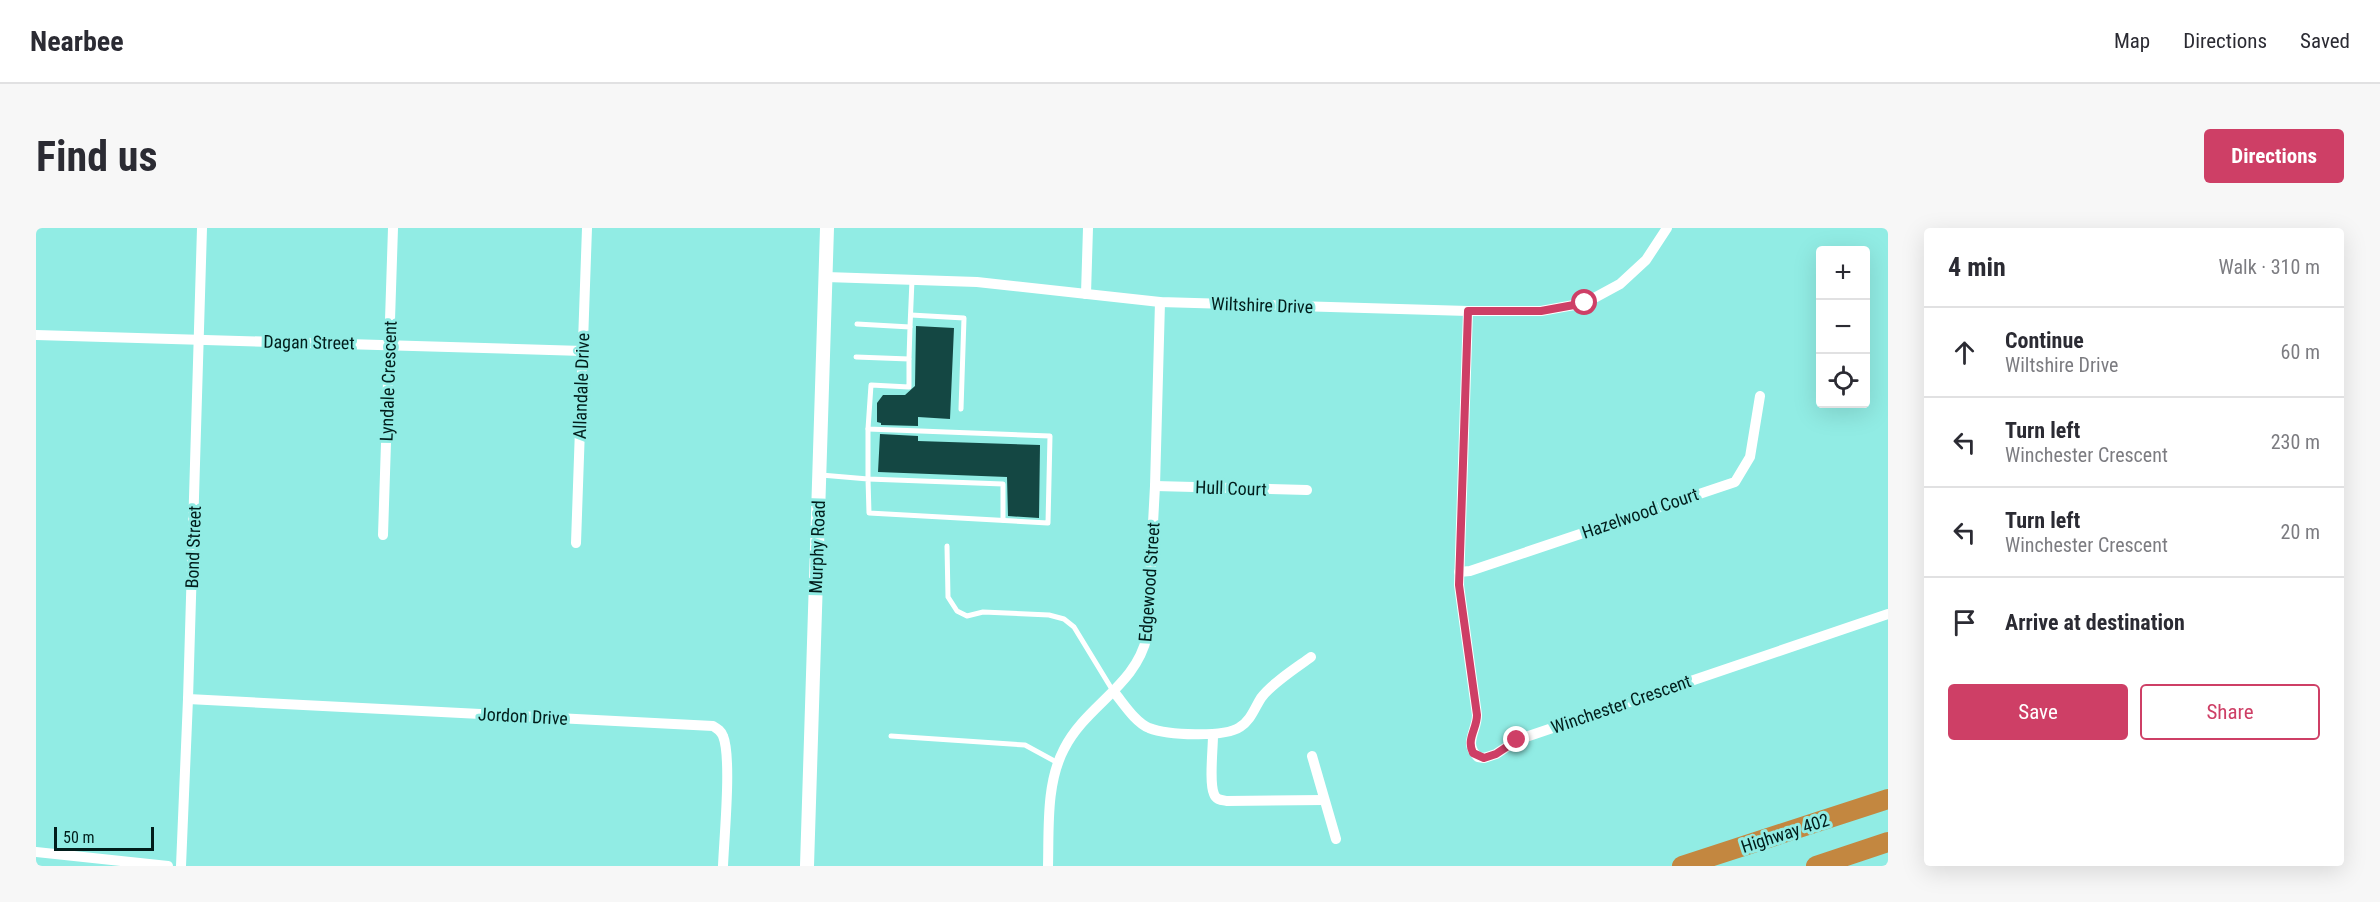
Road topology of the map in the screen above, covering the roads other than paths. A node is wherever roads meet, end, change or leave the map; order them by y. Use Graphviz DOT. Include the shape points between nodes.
graph roads {
  1 [pos="202,228"];
  2 [pos="393,228"];
  3 [pos="587,228"];
  4 [pos="827,228"];
  5 [pos="1088,228"];
  6 [pos="1667,228"];
  7 [pos="826,277"];
  8 [pos="912,280"];
  9 [pos="1086,294"];
  10 [pos="1160,302"];
  11 [pos="1468,311"];
  12 [pos="911,315"];
  13 [pos="857,324"];
  14 [pos="910,327"];
  15 [pos="36,334"];
  16 [pos="199,339"];
  17 [pos="390,344"];
  18 [pos="583,351"];
  19 [pos="856,357"];
  20 [pos="909,359"];
  21 [pos="1760,396"];
  22 [pos="961,409"];
  23 [pos="868,429"];
  24 [pos="819,475"];
  25 [pos="868,479"];
  26 [pos="1155,486"];
  27 [pos="1307,490"];
  28 [pos="1003,520"];
  29 [pos="383,535"];
  30 [pos="576,543"];
  31 [pos="947,546"];
  32 [pos="1459,572"];
  33 [pos="1888,614"];
  34 [pos="1311,657"];
  35 [pos="1114,692"];
  36 [pos="188,699"];
  37 [pos="1213,735"];
  38 [pos="891,736"];
  39 [pos="1312,756"];
  40 [pos="1058,763"];
  41 [pos="1888,799"];
  42 [pos="1324,800"];
  43 [pos="1336,839"];
  44 [pos="1888,842"];
  45 [pos="36,852"];
  46 [pos="168,866"];
  47 [pos="181,866"];
  48 [pos="723,866"];
  49 [pos="807,866"];
  50 [pos="1048,866"];
  51 [pos="1682,866"];
  52 [pos="1816,866"];
  1 -- 16 [label="street, Bond Street"];
  2 -- 17 [label="street, Lyndale Crescent"];
  3 -- 18 [label="street, Allandale Drive"];
  4 -- 7 [label="street, Murphy Road"];
  5 -- 9 [label="street"];
  6 -- 11 [label="street, Wiltshire Drive" via="1646,260 1620,284 1585,303 1541,311"];
  7 -- 8 [label="street, Wiltshire Drive"];
  7 -- 24 [label="street, Murphy Road"];
  8 -- 9 [label="street, Wiltshire Drive" via="977,282"];
  8 -- 12 [label="lane"];
  9 -- 10 [label="street, Wiltshire Drive"];
  10 -- 11 [label="street, Wiltshire Drive"];
  10 -- 26 [label="street, Edgewood Street"];
  11 -- 32 [label="street, Winchester Crescent"];
  12 -- 14 [label="lane"];
  12 -- 22 [label="lane" via="964,318"];
  13 -- 14 [label="lane"];
  14 -- 20 [label="lane"];
  15 -- 16 [label="street, Dagan Street"];
  16 -- 17 [label="street, Dagan Street"];
  16 -- 36 [label="street, Bond Street"];
  17 -- 18 [label="street, Dagan Street"];
  17 -- 29 [label="street, Lyndale Crescent"];
  18 -- 30 [label="street, Allandale Drive"];
  19 -- 20 [label="lane"];
  20 -- 23 [label="lane" via="909,387 871,385"];
  21 -- 32 [label="street, Hazelwood Court" via="1750,457 1735,482"];
  23 -- 25 [label="lane"];
  23 -- 28 [label="lane" via="1050,436 1048,523"];
  24 -- 25 [label="lane"];
  24 -- 49 [label="street, Murphy Road"];
  25 -- 28 [label="lane" via="869,513"];
  25 -- 28 [label="lane" via="1003,484"];
  26 -- 27 [label="street, Hull Court"];
  26 -- 35 [label="street, Edgewood Street" via="1148,636 1137,663"];
  31 -- 35 [label="lane" via="948,597 957,611 967,616 983,612 1064,619 1074,627"];
  32 -- 33 [label="street, Winchester Crescent" via="1477,715 1470,742 1473,753 1484,758 1517,740"];
  34 -- 37 [label="street" via="1261,698 1238,729"];
  35 -- 37 [label="street" via="1148,728"];
  35 -- 40 [label="street, Edgewood Street" via="1075,731"];
  36 -- 47 [label="street, Bond Street"];
  36 -- 48 [label="street, Jordon Drive" via="713,726 723,736 727,756"];
  37 -- 42 [label="street" via="1212,784 1217,799"];
  38 -- 40 [label="lane" via="1025,745"];
  39 -- 42 [label="street"];
  40 -- 50 [label="street, Edgewood Street" via="1050,811"];
  41 -- 51 [label="highway, Highway 402"];
  42 -- 43 [label="street"];
  44 -- 52 [label="highway"];
  45 -- 46 [label="street"];
}
